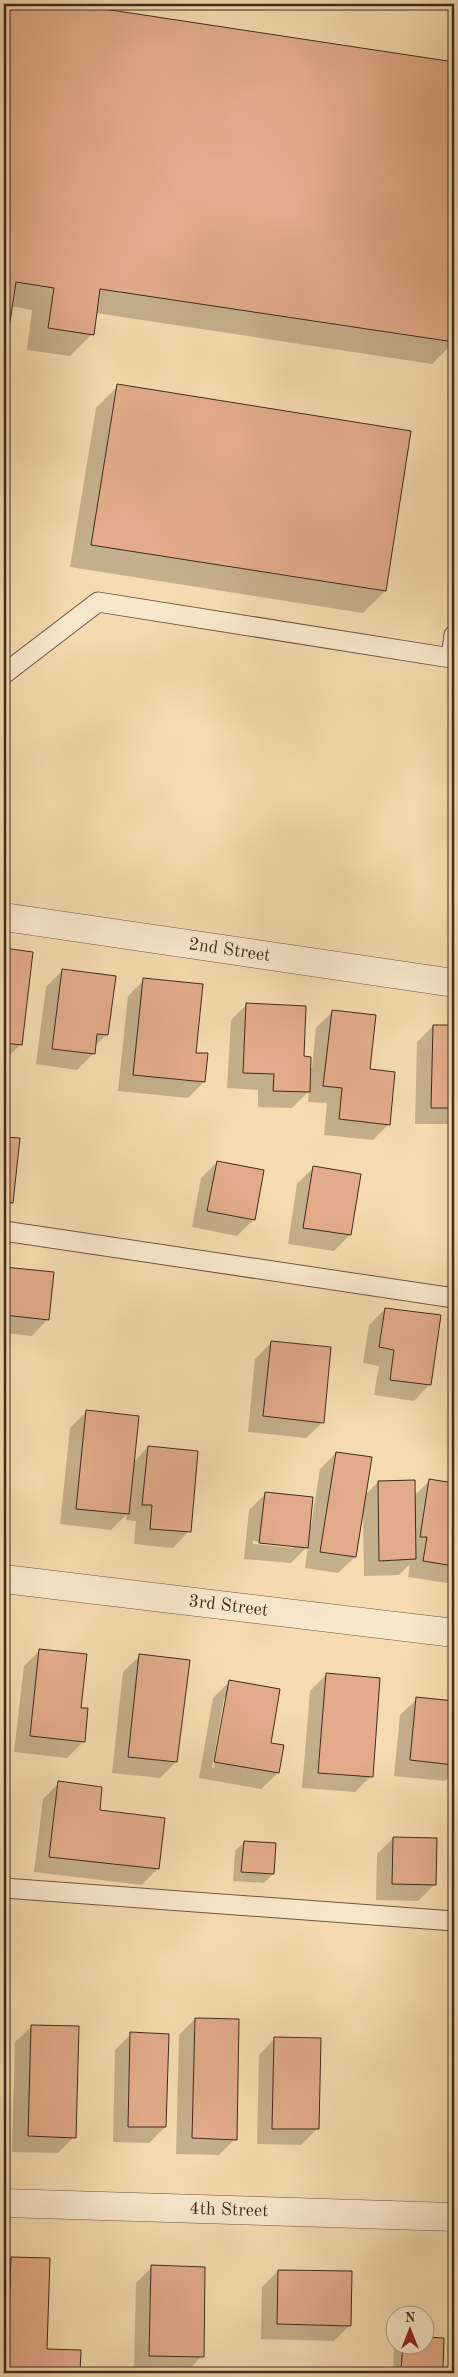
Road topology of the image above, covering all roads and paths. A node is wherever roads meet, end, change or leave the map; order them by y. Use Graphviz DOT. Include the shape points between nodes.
graph roads {
  1 [pos="454,635"];
  2 [pos="4,674"];
  3 [pos="4,917"];
  4 [pos="454,983"];
  5 [pos="4,1231"];
  6 [pos="454,1298"];
  7 [pos="4,1579"];
  8 [pos="454,1633"];
  9 [pos="4,1888"];
  10 [pos="454,1921"];
  11 [pos="4,2203"];
  12 [pos="454,2217"];
  1 -- 2 [label="lane" via="451,658 98,602"];
  3 -- 4 [label="street, 2nd Street"];
  5 -- 6 [label="lane"];
  7 -- 8 [label="street, 3rd Street"];
  9 -- 10 [label="lane"];
  11 -- 12 [label="street, 4th Street"];
}
